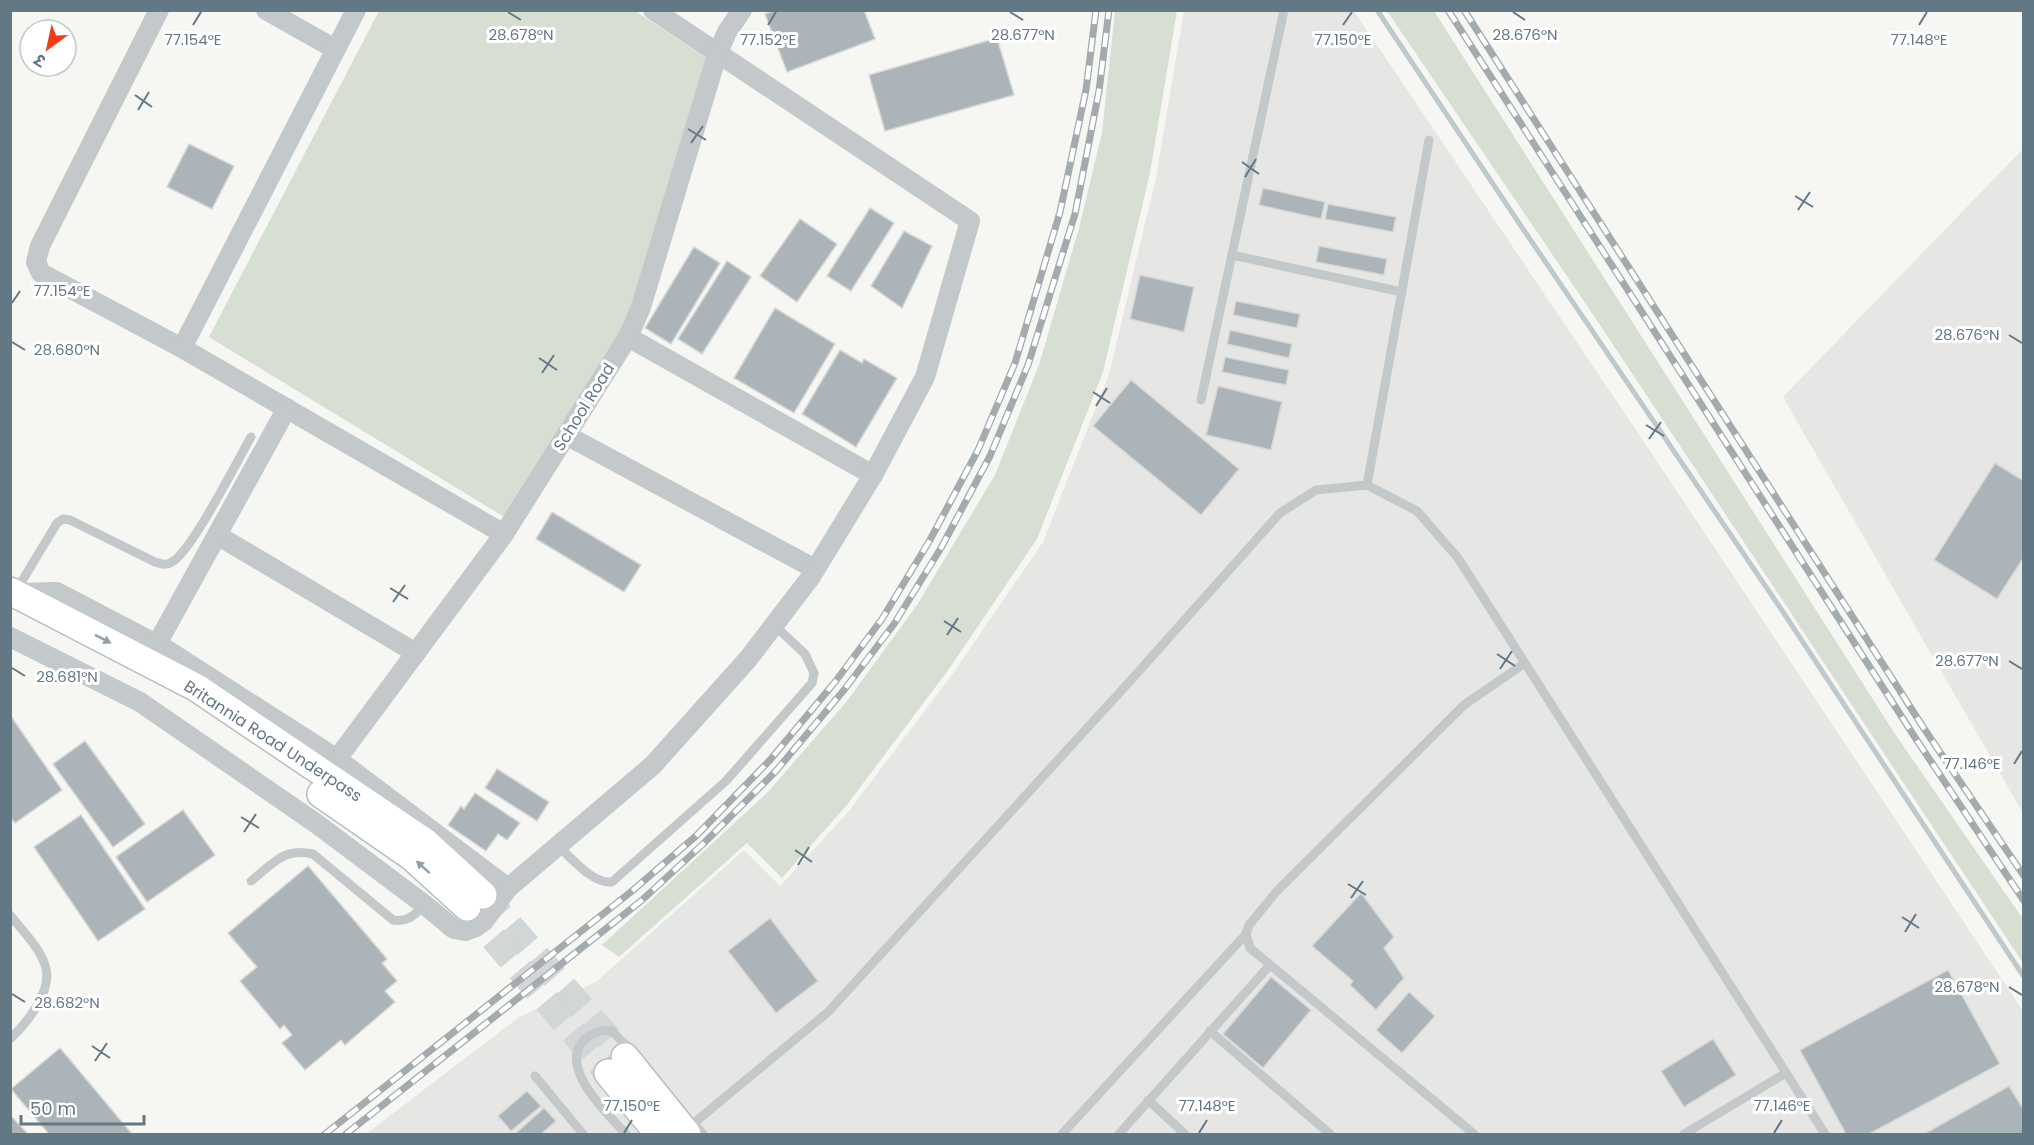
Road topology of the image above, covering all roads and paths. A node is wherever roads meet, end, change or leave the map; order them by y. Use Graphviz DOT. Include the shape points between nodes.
graph roads {
  1 [pos="159,10"];
  2 [pos="266,10"];
  3 [pos="356,10"];
  4 [pos="653,10"];
  5 [pos="742,10"];
  6 [pos="1284,10"];
  7 [pos="336,49"];
  8 [pos="717,55"];
  9 [pos="1429,140"];
  10 [pos="1232,255"];
  11 [pos="1402,292"];
  12 [pos="628,337"];
  13 [pos="182,348"];
  14 [pos="1201,400"];
  15 [pos="287,408"];
  16 [pos="566,435"];
  17 [pos="251,437"];
  18 [pos="873,475"];
  19 [pos="1367,485"];
  20 [pos="504,534"];
  21 [pos="218,535"];
  22 [pos="815,569"];
  23 [pos="12,599"];
  24 [pos="774,624"];
  25 [pos="10,637"];
  26 [pos="157,644"];
  27 [pos="416,653"];
  28 [pos="1525,663"];
  29 [pos="337,759"];
  30 [pos="558,846"];
  31 [pos="251,881"];
  32 [pos="486,897"];
  33 [pos="425,904"];
  34 [pos="10,915"];
  35 [pos="1246,934"];
  36 [pos="1270,965"];
  37 [pos="1210,1031"];
  38 [pos="10,1039"];
  39 [pos="1786,1073"];
  40 [pos="535,1076"];
  41 [pos="663,1087"];
  42 [pos="1148,1100"];
  43 [pos="689,1124"];
  44 [pos="583,1134"];
  45 [pos="626,1134"];
  46 [pos="659,1134"];
  47 [pos="703,1134"];
  48 [pos="1062,1134"];
  49 [pos="1119,1134"];
  50 [pos="1185,1134"];
  51 [pos="1330,1134"];
  52 [pos="1474,1134"];
  53 [pos="1684,1134"];
  54 [pos="1825,1134"];
  1 -- 13 [label="street" via="40,246 36,262 41,273"];
  2 -- 7 [label="street"];
  3 -- 7 [label="street"];
  4 -- 8 [label="street"];
  5 -- 8 [label="street, School Road"];
  6 -- 10 [label="lane"];
  7 -- 13 [label="street"];
  8 -- 12 [label="street, School Road" via="641,308"];
  8 -- 18 [label="street" via="970,221 925,377"];
  9 -- 11 [label="lane"];
  10 -- 11 [label="lane"];
  10 -- 14 [label="lane"];
  11 -- 19 [label="lane"];
  12 -- 16 [label="street, School Road"];
  12 -- 18 [label="street"];
  13 -- 15 [label="street"];
  15 -- 20 [label="street"];
  15 -- 21 [label="street"];
  16 -- 20 [label="street, School Road"];
  16 -- 22 [label="street"];
  17 -- 23 [label="lane" via="192,540 172,562 155,562 63,519"];
  18 -- 22 [label="street"];
  19 -- 28 [label="lane" via="1417,511 1458,558"];
  19 -- 43 [label="lane" via="1316,490 1280,513 828,1012"];
  20 -- 27 [label="street, School Road"];
  21 -- 26 [label="street"];
  21 -- 27 [label="street"];
  22 -- 24 [label="street"];
  23 -- 26 [label="street" via="57,592"];
  23 -- 32 [label="main road, Britannia Road Underpass" via="197,688 424,842"];
  24 -- 30 [label="street" via="748,659 653,765"];
  24 -- 30 [label="lane" via="808,660 814,673 812,683 726,781 612,882 597,879"];
  25 -- 33 [label="street" via="140,702"];
  26 -- 29 [label="street"];
  27 -- 29 [label="street, School Road"];
  28 -- 35 [label="lane" via="1464,705 1277,891"];
  28 -- 39 [label="lane"];
  29 -- 32 [label="street"];
  30 -- 32 [label="street"];
  31 -- 33 [label="lane" via="286,854 300,851 313,854 393,920 402,922 410,918"];
  32 -- 33 [label="street" via="484,921 465,931 454,929"];
  34 -- 38 [label="lane" via="45,964 47,976 39,1004"];
  35 -- 36 [label="lane" via="1250,948"];
  35 -- 48 [label="lane"];
  36 -- 37 [label="lane"];
  36 -- 52 [label="lane"];
  37 -- 42 [label="lane"];
  37 -- 51 [label="lane"];
  39 -- 53 [label="lane"];
  39 -- 54 [label="lane"];
  40 -- 44 [label="lane"];
  41 -- 45 [label="lane" via="612,1030 600,1031 582,1041 577,1050 581,1079"];
  42 -- 49 [label="lane"];
  42 -- 50 [label="lane"];
  43 -- 46 [label="main road" via="617,1065"];
  43 -- 47 [label="lane"];
}
